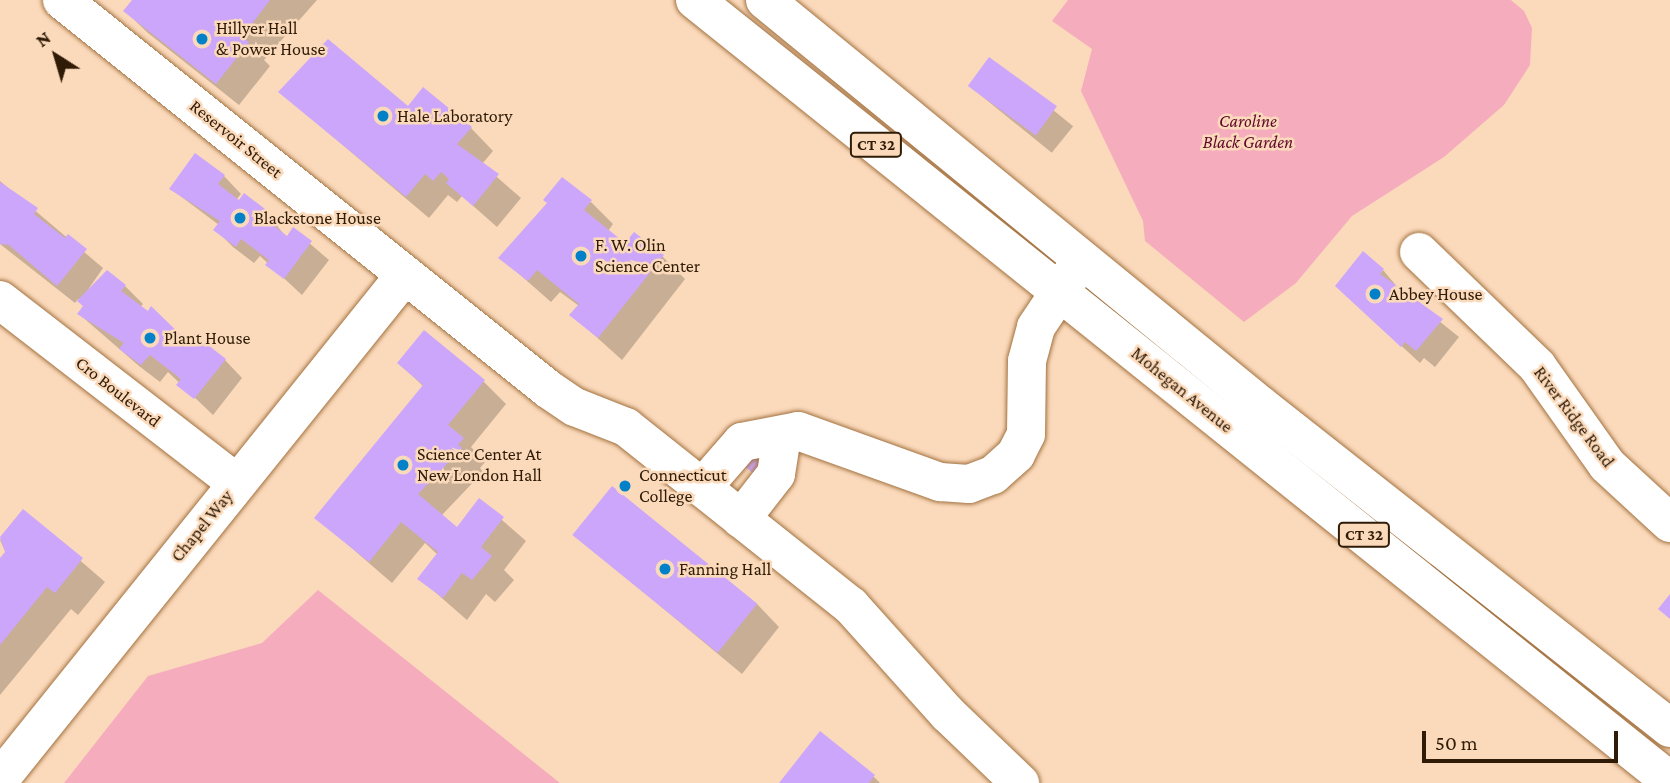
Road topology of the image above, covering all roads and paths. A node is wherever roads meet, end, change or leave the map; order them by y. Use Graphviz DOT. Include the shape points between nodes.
graph roads {
  1 [pos="695,0"];
  2 [pos="765,0"];
  3 [pos="80,5"];
  4 [pos="1419,252"];
  5 [pos="1083,258"];
  6 [pos="405,275"];
  7 [pos="1058,290"];
  8 [pos="0,300"];
  9 [pos="782,437"];
  10 [pos="237,484"];
  11 [pos="702,488"];
  12 [pos="741,519"];
  13 [pos="1670,523"];
  14 [pos="1670,728"];
  15 [pos="0,779"];
  16 [pos="1670,781"];
  17 [pos="1020,783"];
  1 -- 7 [label="main road, Mohegan Avenue / CT 32"];
  2 -- 5 [label="main road, CT 32"];
  3 -- 6 [label="main road, Reservoir Street"];
  4 -- 13 [label="main road, River Ridge Road" via="1537,366 1607,465"];
  5 -- 7 [label="main road"];
  5 -- 14 [label="main road, CT 32" via="1260,405"];
  6 -- 10 [label="main road, Chapel Way"];
  6 -- 11 [label="main road, Reservoir Street" via="548,389 575,407 626,427"];
  7 -- 9 [label="main road" via="1041,316 1030,346 1024,439 1009,463 993,475 975,482 948,483 803,432"];
  7 -- 16 [label="main road, Mohegan Avenue / CT 32"];
  8 -- 10 [label="main road, Cro Boulevard"];
  9 -- 11 [label="main road" via="758,437 737,445"];
  9 -- 12 [label="main road" via="776,474"];
  10 -- 15 [label="main road, Chapel Way"];
  11 -- 12 [label="main road, Reservoir Street"];
  12 -- 17 [label="main road, Reservoir Street" via="857,612 948,714"];
}
